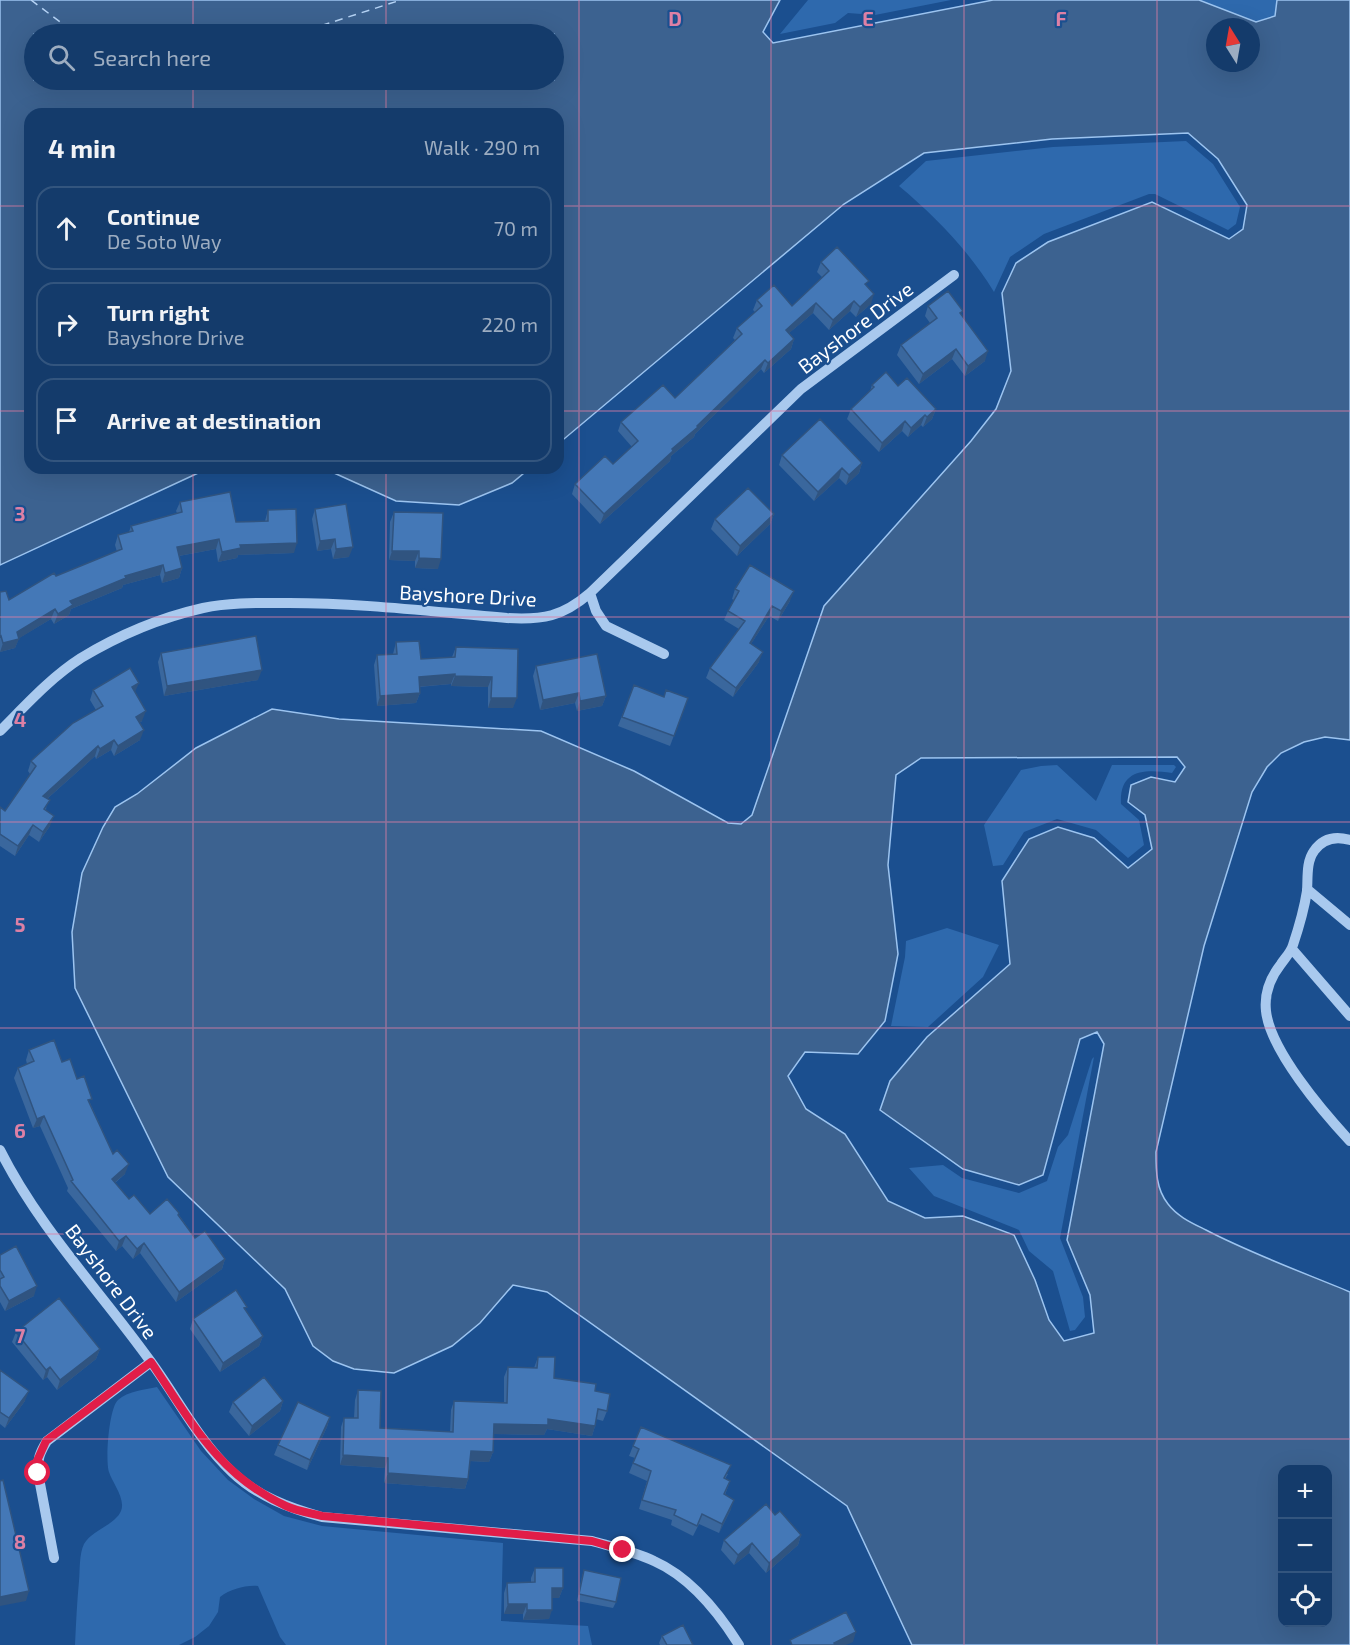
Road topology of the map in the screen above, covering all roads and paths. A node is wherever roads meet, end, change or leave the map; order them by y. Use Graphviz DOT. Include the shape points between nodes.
graph roads {
  1 [pos="954,275"];
  2 [pos="590,593"];
  3 [pos="664,654"];
  4 [pos="0,731"];
  5 [pos="1350,840"];
  6 [pos="1307,890"];
  7 [pos="1350,925"];
  8 [pos="1292,949"];
  9 [pos="1350,1016"];
  10 [pos="1350,1141"];
  11 [pos="0,1150"];
  12 [pos="151,1362"];
  13 [pos="54,1558"];
  14 [pos="739,1645"];
  1 -- 2 [label="street, Bayshore Drive" via="801,389"];
  2 -- 3 [label="street" via="606,626"];
  2 -- 4 [label="street, Bayshore Drive" via="576,605 534,620 328,603 243,603 204,608 122,635 80,659 49,682"];
  5 -- 6 [label="street" via="1339,836 1325,840 1313,851"];
  6 -- 7 [label="street"];
  6 -- 8 [label="street"];
  8 -- 9 [label="street"];
  8 -- 10 [label="street" via="1267,988 1266,1012 1277,1043 1295,1072"];
  11 -- 12 [label="street, Bayshore Drive" via="25,1196"];
  12 -- 13 [label="street" via="46,1441 40,1451 38,1473"];
  12 -- 14 [label="street, Bayshore Drive" via="207,1446 233,1474 288,1507 322,1516 592,1541 656,1562 683,1580 709,1603"];
}
